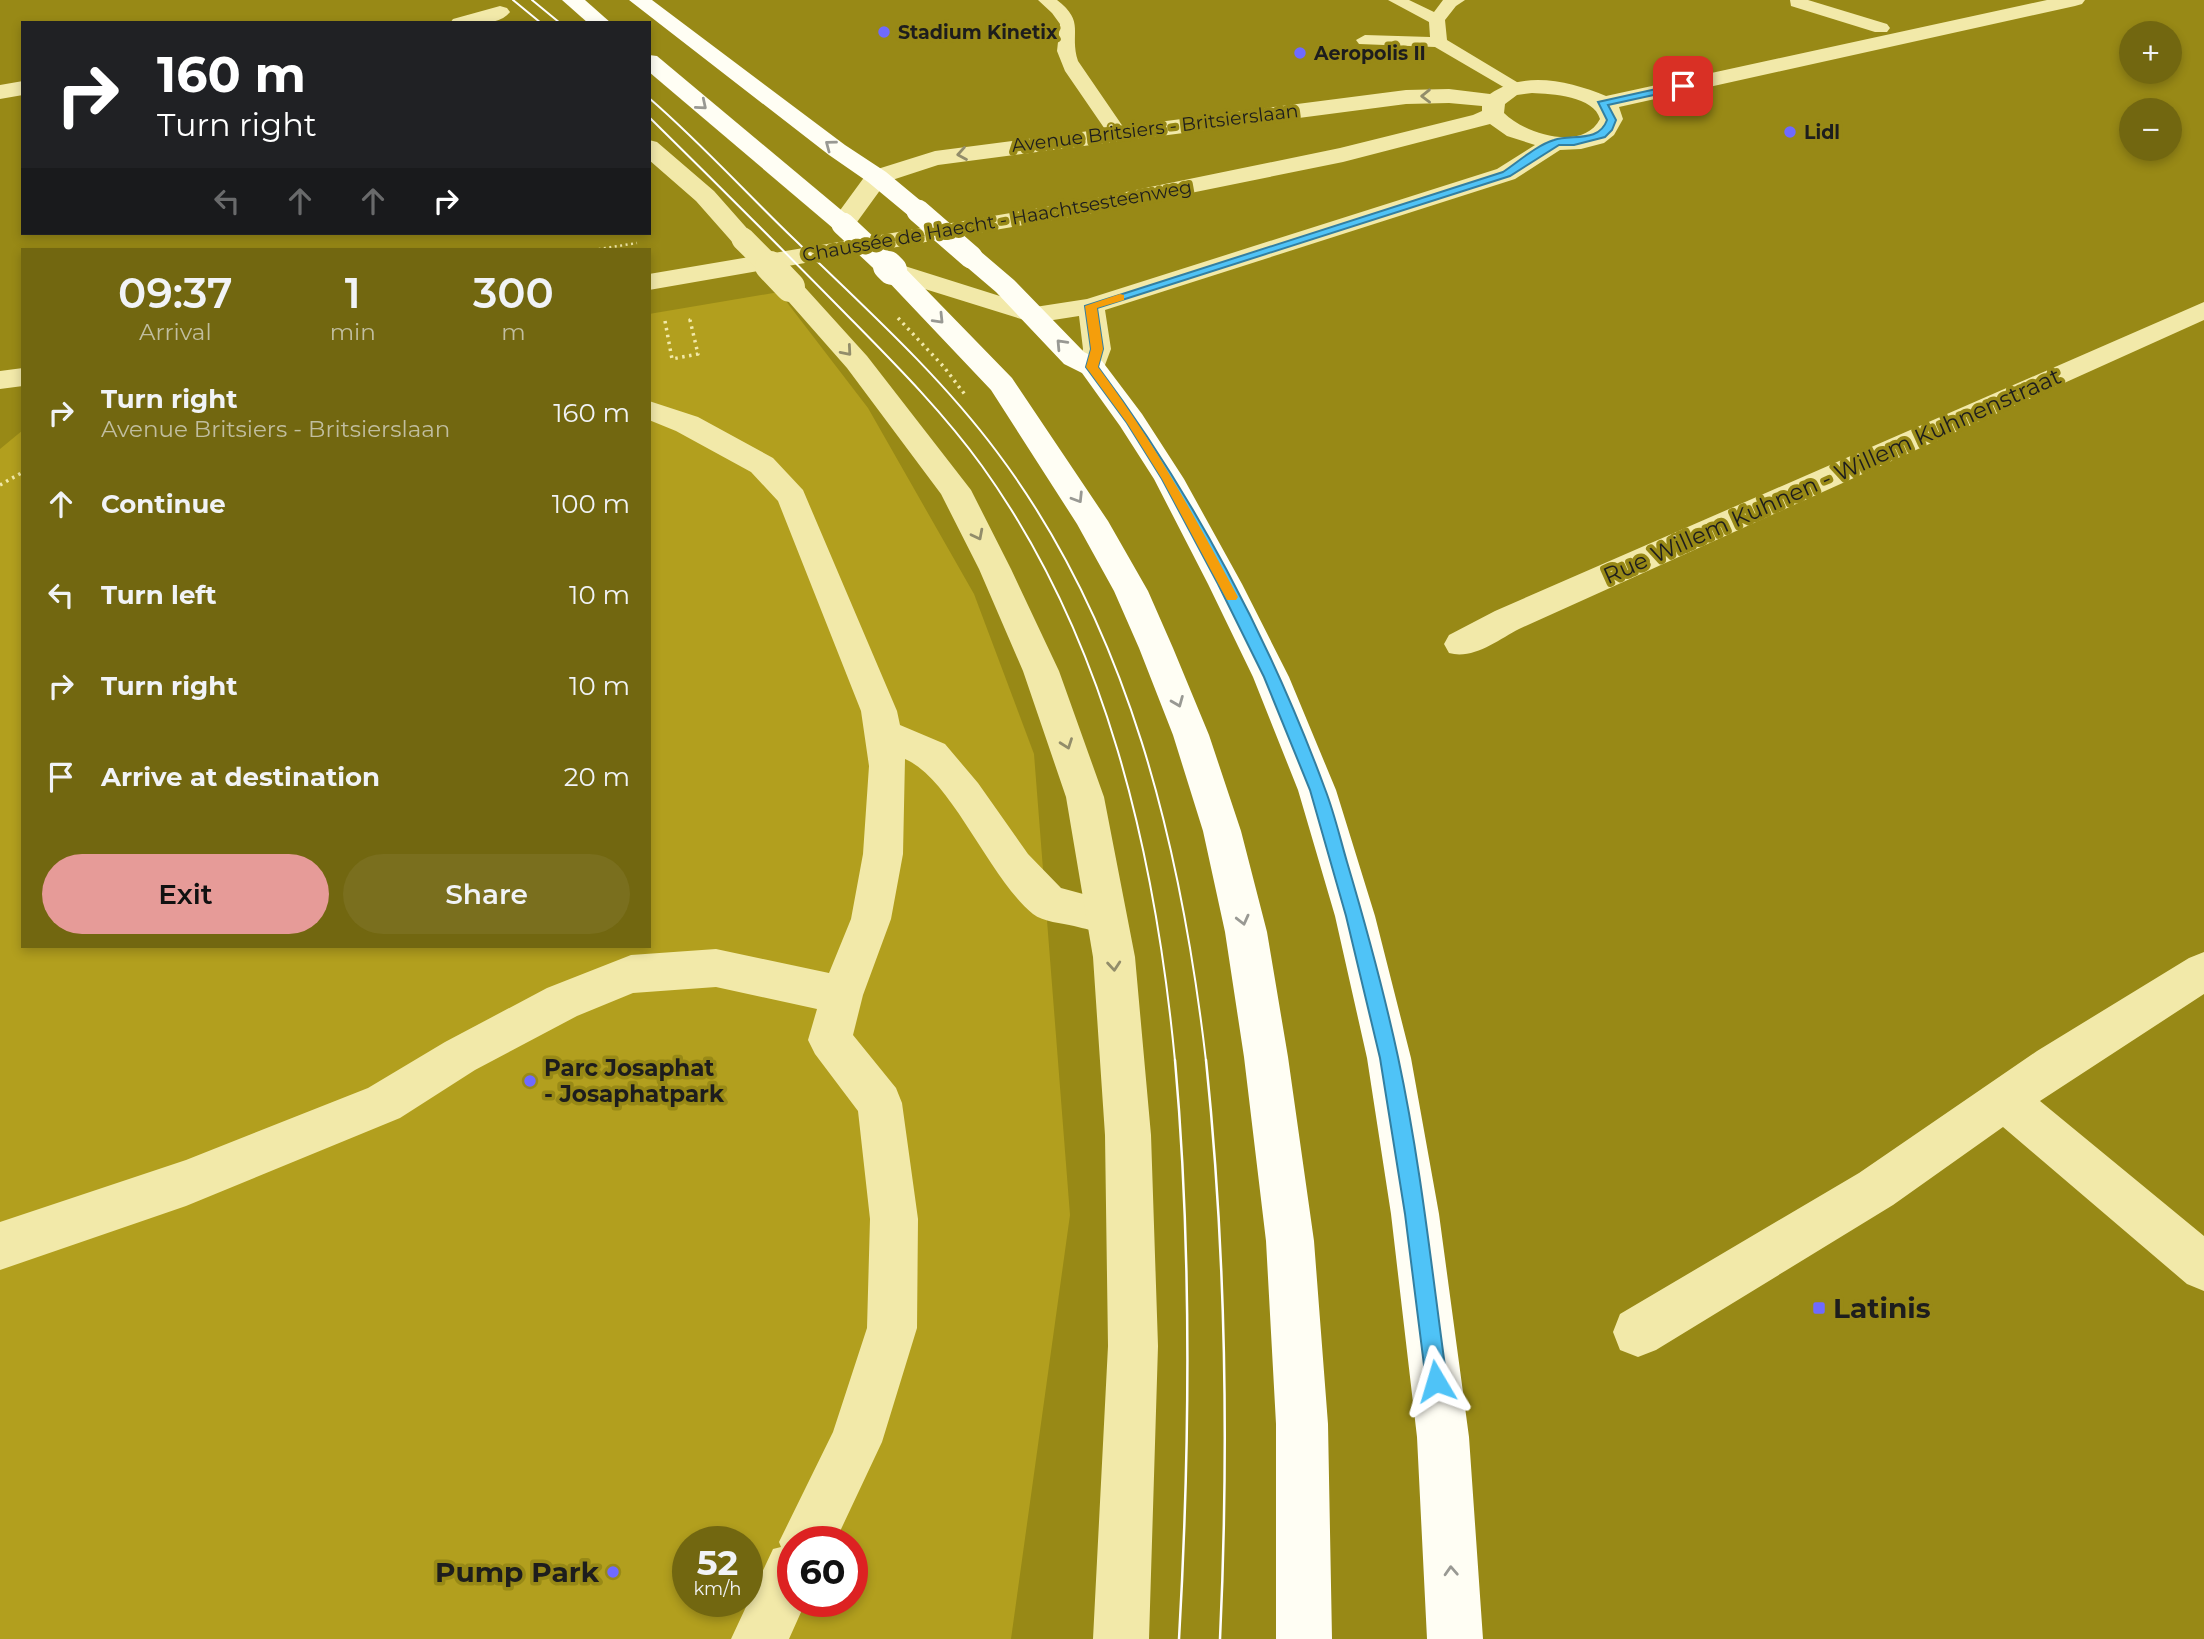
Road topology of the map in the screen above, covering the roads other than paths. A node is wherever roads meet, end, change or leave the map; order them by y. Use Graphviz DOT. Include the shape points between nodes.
graph roads {
  1 [pos="572,0"];
  2 [pos="639,0"];
  3 [pos="1046,0"];
  4 [pos="1396,0"];
  5 [pos="1856,0"];
  6 [pos="2076,0"];
  7 [pos="1451,1"];
  8 [pos="1797,2"];
  9 [pos="499,12"];
  10 [pos="1437,20"];
  11 [pos="467,21"];
  12 [pos="598,21"];
  13 [pos="1881,28"];
  14 [pos="1902,39"];
  15 [pos="1365,40"];
  16 [pos="1439,42"];
  17 [pos="651,63"];
  18 [pos="21,88"];
  19 [pos="1518,88"];
  20 [pos="0,92"];
  21 [pos="1602,104"];
  22 [pos="1494,107"];
  23 [pos="1515,132"];
  24 [pos="1118,134"];
  25 [pos="1556,142"];
  26 [pos="651,149"];
  27 [pos="1343,155"];
  28 [pos="877,177"];
  29 [pos="843,223"];
  30 [pos="892,271"];
  31 [pos="651,282"];
  32 [pos="1091,306"];
  33 [pos="2204,310"];
  34 [pos="1034,315"];
  35 [pos="1092,367"];
  36 [pos="21,377"];
  37 [pos="0,380"];
  38 [pos="651,411"];
  39 [pos="1461,644"];
  40 [pos="883,734"];
  41 [pos="1106,916"];
  42 [pos="2204,971"];
  43 [pos="842,995"];
  44 [pos="2004,1100"];
  45 [pos="0,1246"];
  46 [pos="2204,1267"];
  47 [pos="1638,1332"];
  48 [pos="814,1526"];
  49 [pos="777,1602"];
  50 [pos="759,1639"];
  51 [pos="1121,1639"];
  52 [pos="1304,1639"];
  53 [pos="1455,1639"];
  1 -- 12 [label="main road"];
  28 -- 2 [label="main road, one-way"];
  3 -- 24 [label="lane" via="1061,10 1068,22 1068,58"];
  4 -- 10 [label="lane"];
  5 -- 13 [label="lane"];
  6 -- 14 [label="street"];
  7 -- 10 [label="lane"];
  8 -- 13 [label="lane"];
  9 -- 11 [label="street"];
  10 -- 16 [label="lane"];
  13 -- 14 [label="lane"];
  14 -- 21 [label="street"];
  15 -- 16 [label="lane"];
  16 -- 19 [label="lane"];
  17 -- 29 [label="main road, one-way"];
  18 -- 20 [label="street"];
  19 -- 21 [label="street, Chaussée de Haecht - Haachtsesteenweg" via="1563,88"];
  19 -- 22 [label="street, Chaussée de Haecht - Haachtsesteenweg" via="1503,93"];
  21 -- 25 [label="street, Chaussée de Haecht - Haachtsesteenweg" via="1611,120 1601,135"];
  22 -- 23 [label="street, Chaussée de Haecht - Haachtsesteenweg" via="1505,127"];
  22 -- 24 [label="street, Avenue Britsiers - Britsierslaan, one-way" via="1449,96 1406,97"];
  22 -- 27 [label="street, Chaussée de Haecht - Haachtsesteenweg" via="1479,121"];
  23 -- 25 [label="street, Chaussée de Haecht - Haachtsesteenweg"];
  23 -- 27 [label="street, Chaussée de Haecht - Haachtsesteenweg"];
  24 -- 28 [label="street, Avenue Britsiers - Britsierslaan, one-way" via="935,158"];
  25 -- 32 [label="street" via="1506,174"];
  26 -- 41 [label="street, one-way, bridge" via="705,196 857,362 956,490 1041,671 1086,796"];
  27 -- 31 [label="street, Chaussée de Haecht - Haachtsesteenweg" via="1075,209"];
  28 -- 29 [label="street"];
  28 -- 34 [label="main road, bridge"];
  29 -- 30 [label="main road, bridge"];
  30 -- 34 [label="street"];
  30 -- 52 [label="main road, one-way" via="1002,384 1093,521 1156,648 1191,734 1222,831 1246,932 1290,1241 1302,1424"];
  32 -- 34 [label="street"];
  32 -- 35 [label="street" via="1097,349"];
  33 -- 39 [label="street, Rue Willem Kuhnen - Willem Kuhnenstraat"];
  35 -- 34 [label="main road, one-way" via="1073,358"];
  53 -- 35 [label="main road, one-way" via="1443,1437 1415,1214 1389,1058 1355,916 1317,790 1271,677 1169,479"];
  36 -- 37 [label="street"];
  38 -- 40 [label="street" via="688,424 762,466 792,497 879,711"];
  40 -- 41 [label="street" via="932,754 1014,866 1049,903"];
  40 -- 43 [label="street" via="888,766 883,854 871,919"];
  41 -- 51 [label="street, one-way" via="1114,957 1128,1136 1133,1346"];
  42 -- 44 [label="street"];
  43 -- 45 [label="street" via="716,968 631,974 562,1002 384,1102 238,1174 186,1183"];
  43 -- 48 [label="street" via="830,1040 880,1104 894,1219 892,1328 856,1442"];
  44 -- 46 [label="street"];
  44 -- 47 [label="street" via="1876,1189"];
  49 -- 50 [label="street"];
}
